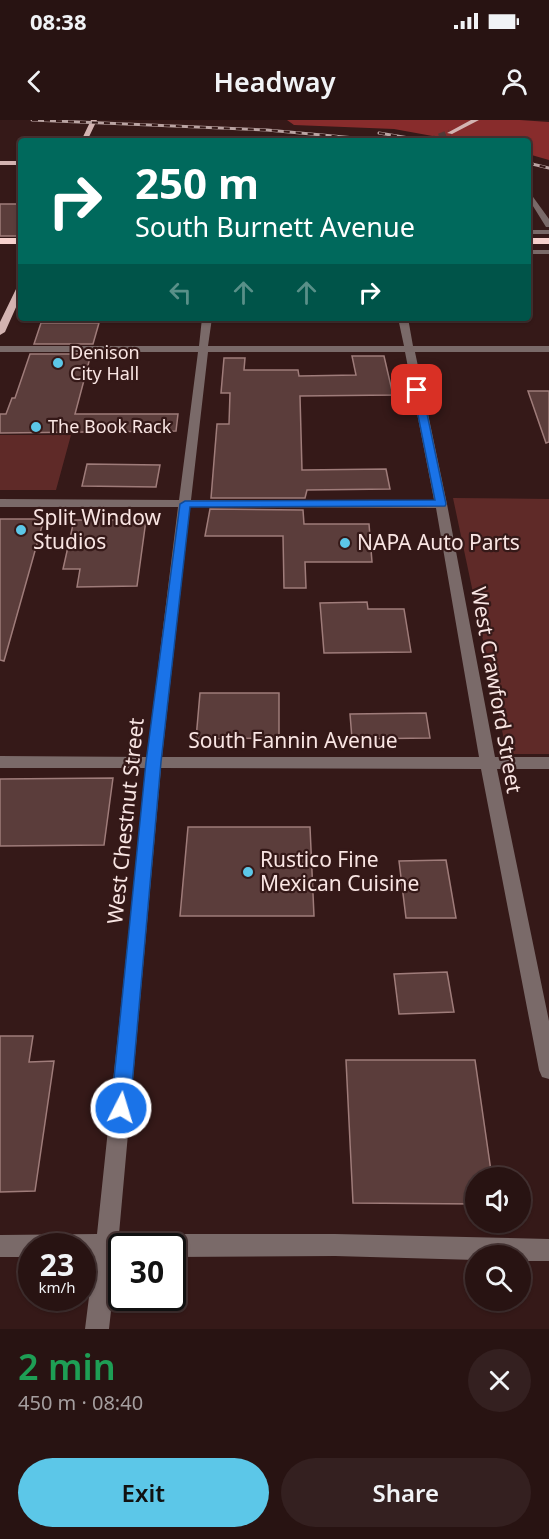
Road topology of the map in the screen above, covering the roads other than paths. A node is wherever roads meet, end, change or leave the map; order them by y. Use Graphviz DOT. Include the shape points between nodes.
graph roads {
  1 [pos="94,120"];
  2 [pos="476,120"];
  3 [pos="450,133"];
  4 [pos="85,138"];
  5 [pos="0,163"];
  6 [pos="18,163"];
  7 [pos="531,197"];
  8 [pos="549,225"];
  9 [pos="531,232"];
  10 [pos="549,232"];
  11 [pos="0,241"];
  12 [pos="18,241"];
  13 [pos="549,241"];
  14 [pos="531,242"];
  15 [pos="531,252"];
  16 [pos="549,252"];
  17 [pos="18,293"];
  18 [pos="207,321"];
  19 [pos="404,321"];
  20 [pos="0,332"];
  21 [pos="203,348"];
  22 [pos="0,349"];
  23 [pos="409,349"];
  24 [pos="549,349"];
  25 [pos="0,503"];
  26 [pos="185,504"];
  27 [pos="441,504"];
  28 [pos="0,762"];
  29 [pos="153,762"];
  30 [pos="488,763"];
  31 [pos="549,763"];
  32 [pos="549,1070"];
  33 [pos="0,1246"];
  34 [pos="107,1246"];
  35 [pos="549,1250"];
  36 [pos="97,1329"];
  1 -- 4 [label="main road"];
  2 -- 3 [label="main road"];
  5 -- 6 [label="main road"];
  7 -- 8 [label="street"];
  9 -- 10 [label="street"];
  11 -- 12 [label="highway"];
  13 -- 14 [label="highway"];
  15 -- 16 [label="street"];
  17 -- 20 [label="main road"];
  18 -- 21 [label="street, West Chestnut Street"];
  19 -- 23 [label="street, West Crawford Street"];
  21 -- 22 [label="street"];
  21 -- 23 [label="street"];
  21 -- 26 [label="street, West Chestnut Street"];
  23 -- 24 [label="street"];
  23 -- 27 [label="street, West Crawford Street"];
  25 -- 26 [label="street"];
  26 -- 27 [label="street"];
  26 -- 29 [label="street, West Chestnut Street"];
  27 -- 30 [label="street, West Crawford Street"];
  28 -- 29 [label="street, South Fannin Avenue"];
  29 -- 30 [label="street, South Fannin Avenue"];
  29 -- 34 [label="street, West Chestnut Street"];
  30 -- 31 [label="street, South Fannin Avenue"];
  30 -- 32 [label="street, West Crawford Street"];
  33 -- 34 [label="street"];
  34 -- 35 [label="street" via="335,1245"];
  34 -- 36 [label="street, West Chestnut Street"];
}
